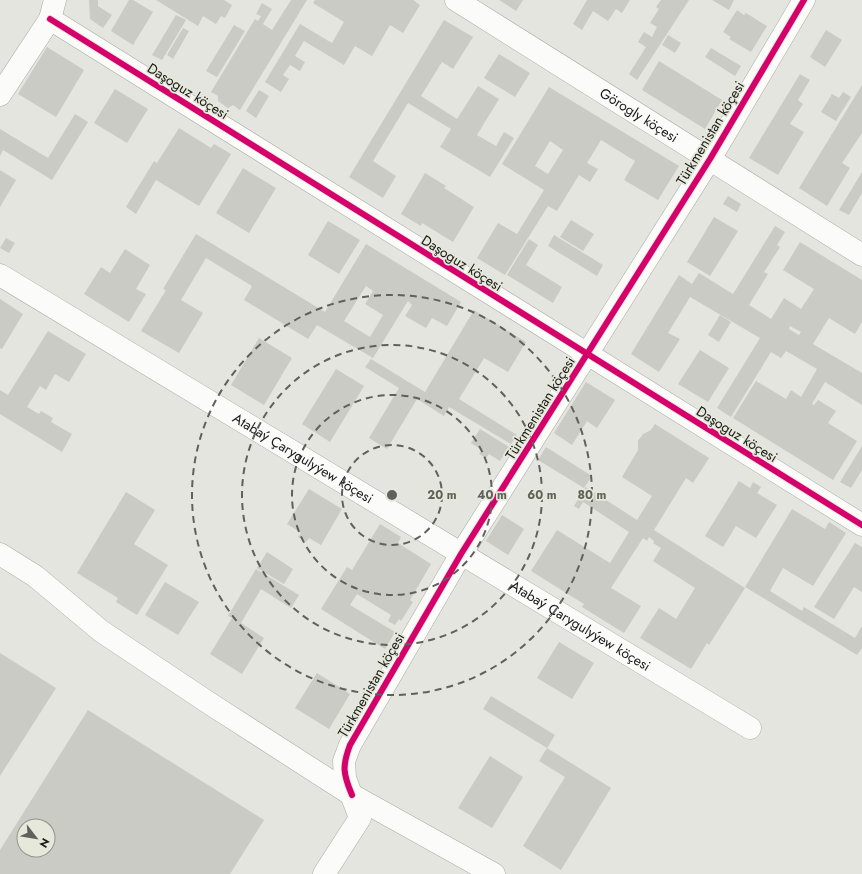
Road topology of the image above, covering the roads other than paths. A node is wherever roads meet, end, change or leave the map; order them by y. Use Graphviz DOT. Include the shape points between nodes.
graph roads {
  1 [pos="456,0"];
  2 [pos="804,0"];
  3 [pos="53,5"];
  4 [pos="0,95"];
  5 [pos="710,159"];
  6 [pos="862,255"];
  7 [pos="0,275"];
  8 [pos="588,355"];
  9 [pos="862,525"];
  10 [pos="0,554"];
  11 [pos="461,554"];
  12 [pos="750,728"];
  13 [pos="352,795"];
  14 [pos="324,874"];
  15 [pos="494,874"];
  1 -- 5 [label="street, Görogly köçesi"];
  2 -- 5 [label="street, Türkmenistan köçesi"];
  3 -- 4 [label="street"];
  3 -- 8 [label="street, Daşoguz köçesi"];
  5 -- 6 [label="street, Görogly köçesi"];
  5 -- 8 [label="street, Türkmenistan köçesi"];
  7 -- 11 [label="street, Atabaý Çarygulyýew köçesi"];
  8 -- 9 [label="street, Daşoguz köçesi"];
  8 -- 11 [label="street, Türkmenistan köçesi"];
  10 -- 13 [label="street" via="35,576 101,631"];
  11 -- 12 [label="street, Atabaý Çarygulyýew köçesi"];
  11 -- 13 [label="street, Türkmenistan köçesi" via="350,745 344,761 345,778"];
  13 -- 14 [label="street, Türkmenistan köçesi" via="360,818"];
  13 -- 15 [label="street"];
}
